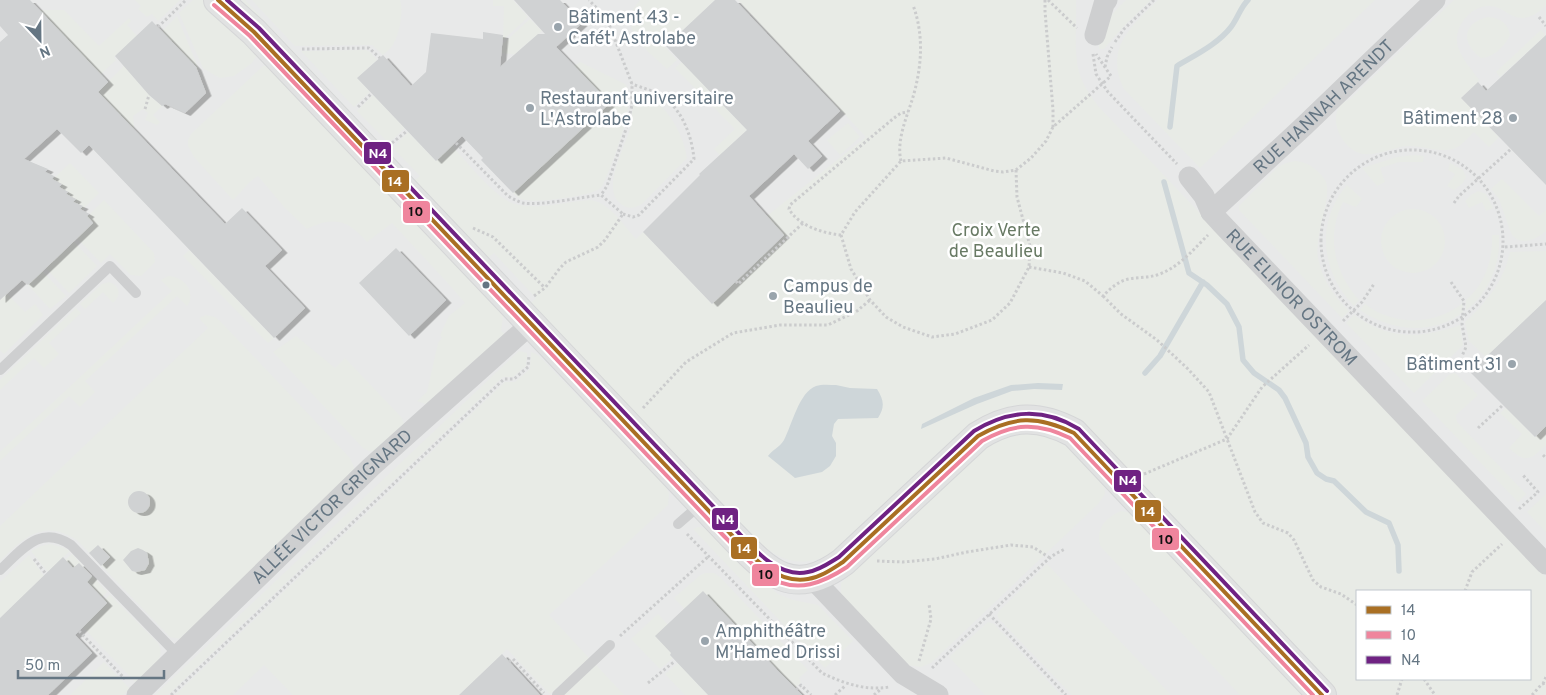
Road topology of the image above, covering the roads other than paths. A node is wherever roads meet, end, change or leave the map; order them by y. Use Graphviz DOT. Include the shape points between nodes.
graph roads {
  1 [pos="218,0"];
  2 [pos="233,0"];
  3 [pos="1435,0"];
  4 [pos="1104,1"];
  5 [pos="254,32"];
  6 [pos="1095,35"];
  7 [pos="1189,177"];
  8 [pos="1211,212"];
  9 [pos="136,293"];
  10 [pos="532,323"];
  11 [pos="0,370"];
  12 [pos="702,504"];
  13 [pos="678,524"];
  14 [pos="1546,564"];
  15 [pos="0,570"];
  16 [pos="813,579"];
  17 [pos="610,645"];
  18 [pos="178,655"];
  19 [pos="138,694"];
  20 [pos="557,695"];
  21 [pos="938,695"];
  22 [pos="1322,695"];
  1 -- 5 [label="street"];
  2 -- 5 [label="street"];
  3 -- 8 [label="street, RUE HANNAH ARENDT"];
  4 -- 6 [label="street"];
  5 -- 10 [label="street"];
  7 -- 8 [label="street, RUE ELINOR OSTROM" via="1204,196"];
  8 -- 14 [label="street, RUE ELINOR OSTROM"];
  9 -- 11 [label="lane" via="110,266"];
  10 -- 12 [label="street"];
  10 -- 18 [label="street, ALLÉE VICTOR GRIGNARD" via="371,467"];
  12 -- 13 [label="lane"];
  12 -- 16 [label="street" via="766,568 778,575"];
  15 -- 18 [label="lane" via="34,540 58,537 71,545"];
  16 -- 21 [label="street" via="902,674"];
  16 -- 22 [label="street" via="843,562 966,446 991,428 1021,419 1048,421 1074,434"];
  17 -- 20 [label="lane"];
  18 -- 19 [label="street, ALLÉE VICTOR GRIGNARD"];
}
